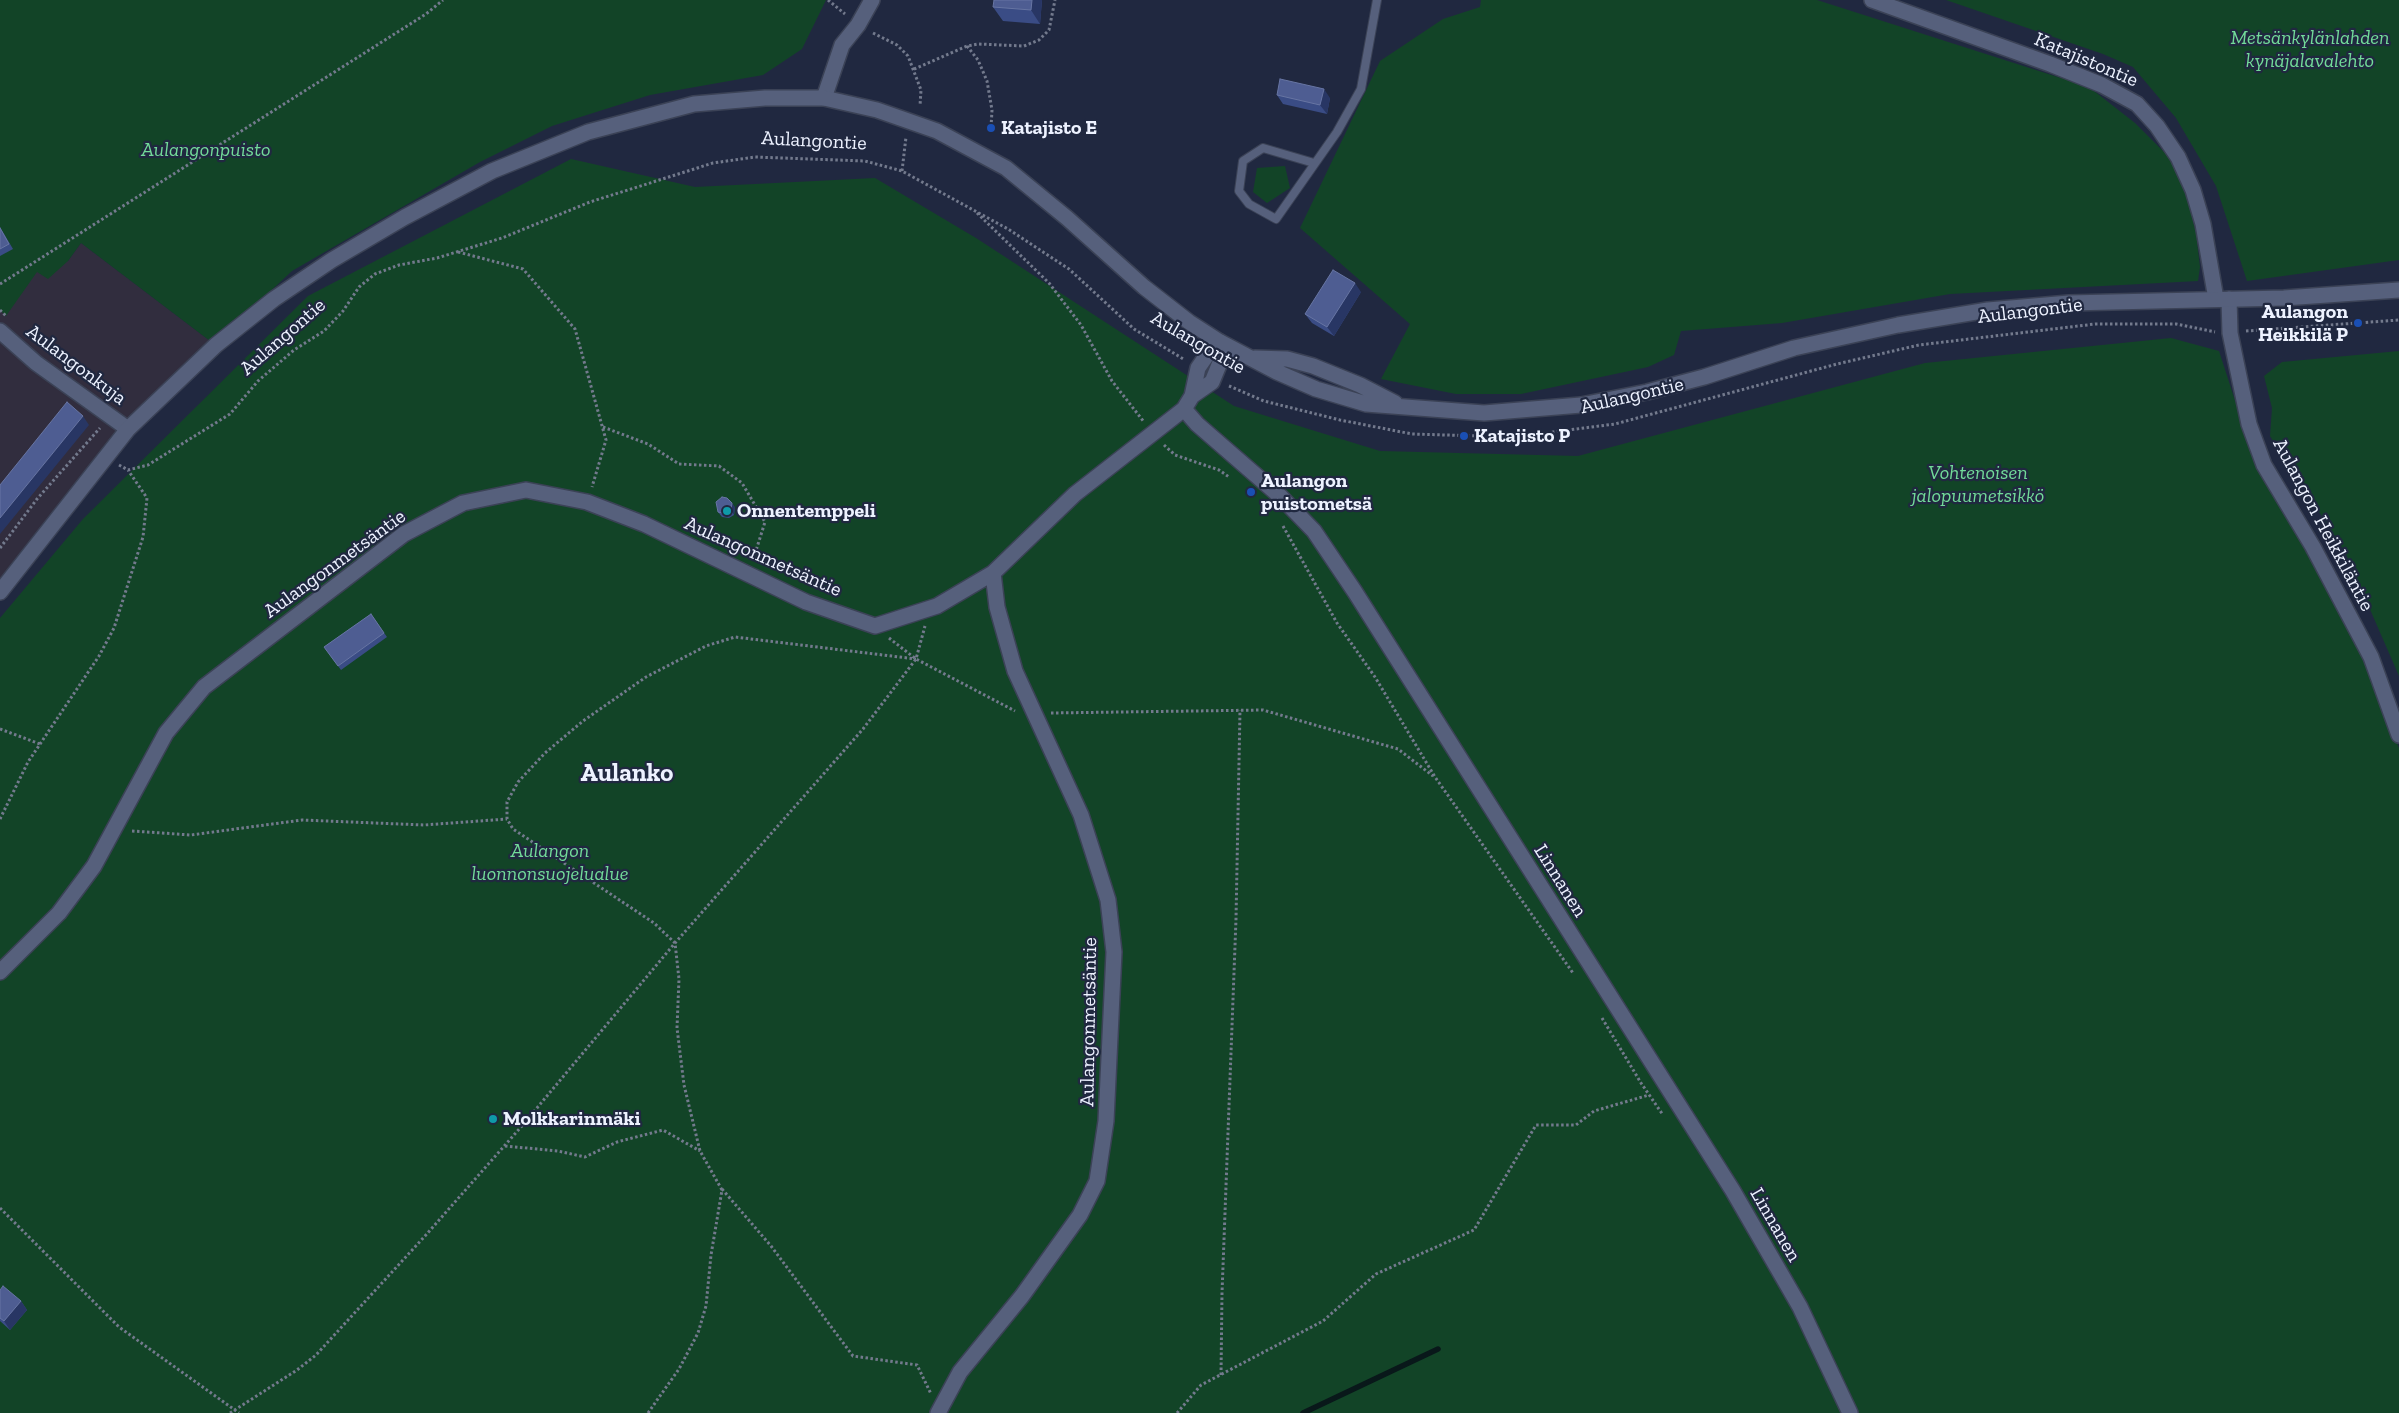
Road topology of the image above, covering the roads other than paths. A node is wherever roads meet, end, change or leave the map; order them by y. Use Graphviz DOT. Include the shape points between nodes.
graph roads {
  1 [pos="872,0"];
  2 [pos="1377,0"];
  3 [pos="1872,0"];
  4 [pos="824,98"];
  5 [pos="1314,163"];
  6 [pos="2399,290"];
  7 [pos="2222,299"];
  8 [pos="0,331"];
  9 [pos="1220,342"];
  10 [pos="1192,396"];
  11 [pos="1184,409"];
  12 [pos="128,429"];
  13 [pos="993,573"];
  14 [pos="0,592"];
  15 [pos="2399,734"];
  16 [pos="0,972"];
  17 [pos="938,1412"];
  18 [pos="1850,1413"];
  1 -- 4 [label="street" via="842,45"];
  2 -- 5 [label="lane" via="1361,90"];
  3 -- 7 [label="street, Katajistontie" via="2050,64 2102,85 2137,104 2178,157 2193,190"];
  4 -- 9 [label="street, Aulangontie" via="877,110 937,130 1006,168 1144,287"];
  4 -- 12 [label="street, Aulangontie" via="765,98 694,104 588,132 492,171 389,226 274,299 216,345"];
  5 -- 5 [label="lane" via="1276,219 1249,204 1239,191 1243,161 1263,148"];
  6 -- 7 [label="street, Aulangontie"];
  7 -- 9 [label="street, Aulangontie" via="2069,303 1988,310 1898,324 1794,348 1647,392 1581,405 1484,413 1403,407 1313,366 1286,358 1251,358"];
  7 -- 15 [label="street, Aulangon Heikkiläntie" via="2249,424 2264,465 2349,615 2370,657"];
  8 -- 12 [label="street, Aulangonkuja" via="36,363"];
  9 -- 10 [label="street" via="1198,368"];
  9 -- 10 [label="street" via="1215,378 1208,387"];
  10 -- 11 [label="street"];
  11 -- 13 [label="street" via="1075,494"];
  11 -- 18 [label="street, Linnanen" via="1196,424 1281,497 1314,531 1733,1191 1800,1307"];
  12 -- 14 [label="street, Aulangontie"];
  13 -- 16 [label="street, Aulangonmetsäntie" via="930,608 875,626 806,602 644,524 587,502 526,490 463,503 404,534 204,687 166,733 94,866 60,912"];
  13 -- 17 [label="street, Aulangonmetsäntie" via="997,607 1015,671 1082,815 1108,900 1114,952 1106,1121 1097,1181 1080,1215 1022,1296 960,1372"];
}
